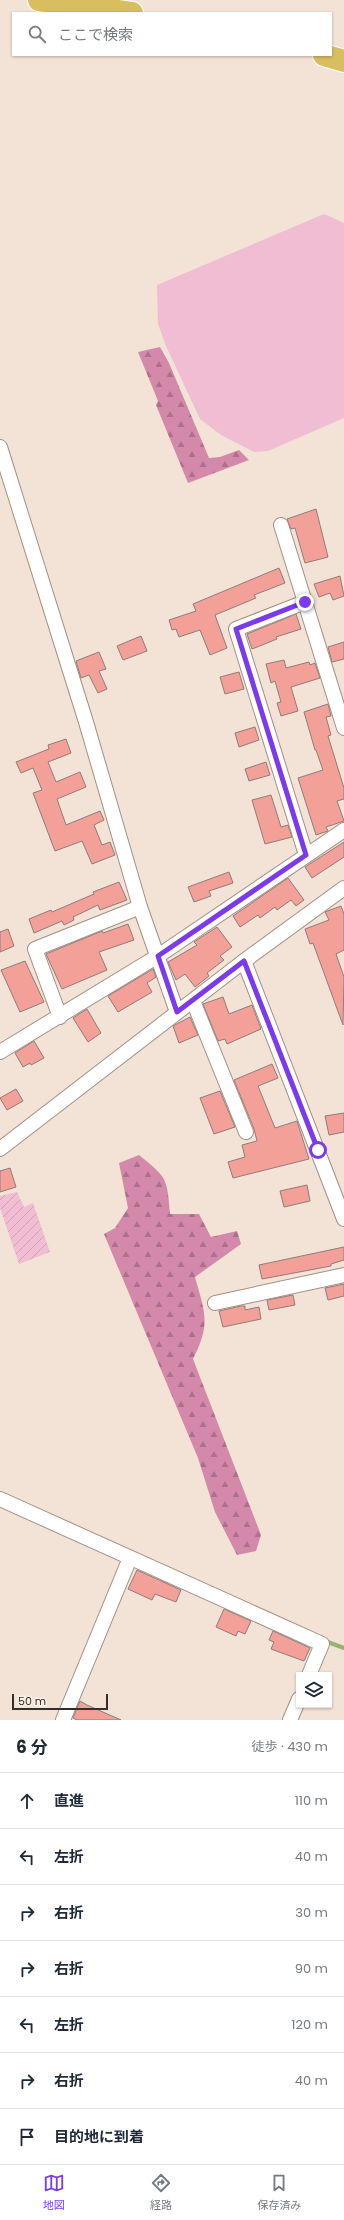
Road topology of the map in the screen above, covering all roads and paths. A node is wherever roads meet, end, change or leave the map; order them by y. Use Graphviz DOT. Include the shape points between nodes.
graph roads {
  1 [pos="39,0"];
  2 [pos="125,12"];
  3 [pos="327,56"];
  4 [pos="344,61"];
  5 [pos="0,447"];
  6 [pos="281,525"];
  7 [pos="305,602"];
  8 [pos="344,728"];
  9 [pos="344,830"];
  10 [pos="306,855"];
  11 [pos="344,888"];
  12 [pos="140,907"];
  13 [pos="158,956"];
  14 [pos="244,961"];
  15 [pos="193,1001"];
  16 [pos="177,1012"];
  17 [pos="60,1017"];
  18 [pos="0,1052"];
  19 [pos="246,1132"];
  20 [pos="0,1149"];
  21 [pos="344,1219"];
  22 [pos="344,1275"];
  23 [pos="214,1302"];
  24 [pos="0,1499"];
  25 [pos="130,1558"];
  26 [pos="310,1672"];
  27 [pos="296,1706"];
  28 [pos="63,1720"];
  29 [pos="290,1720"];
  1 -- 2 [label="highway"];
  3 -- 4 [label="highway"];
  5 -- 12 [label="street"];
  6 -- 7 [label="street"];
  7 -- 8 [label="street"];
  7 -- 10 [label="street" via="236,629"];
  9 -- 10 [label="street"];
  10 -- 13 [label="street"];
  11 -- 14 [label="street"];
  12 -- 13 [label="street"];
  12 -- 17 [label="street" via="35,948"];
  13 -- 16 [label="street"];
  13 -- 17 [label="street"];
  14 -- 15 [label="street"];
  14 -- 21 [label="street"];
  15 -- 16 [label="street"];
  15 -- 19 [label="street"];
  16 -- 20 [label="street"];
  17 -- 18 [label="street"];
  22 -- 23 [label="street"];
  24 -- 25 [label="street"];
  25 -- 26 [label="street" via="322,1644"];
  25 -- 28 [label="street"];
  27 -- 29 [label="street"];
}
